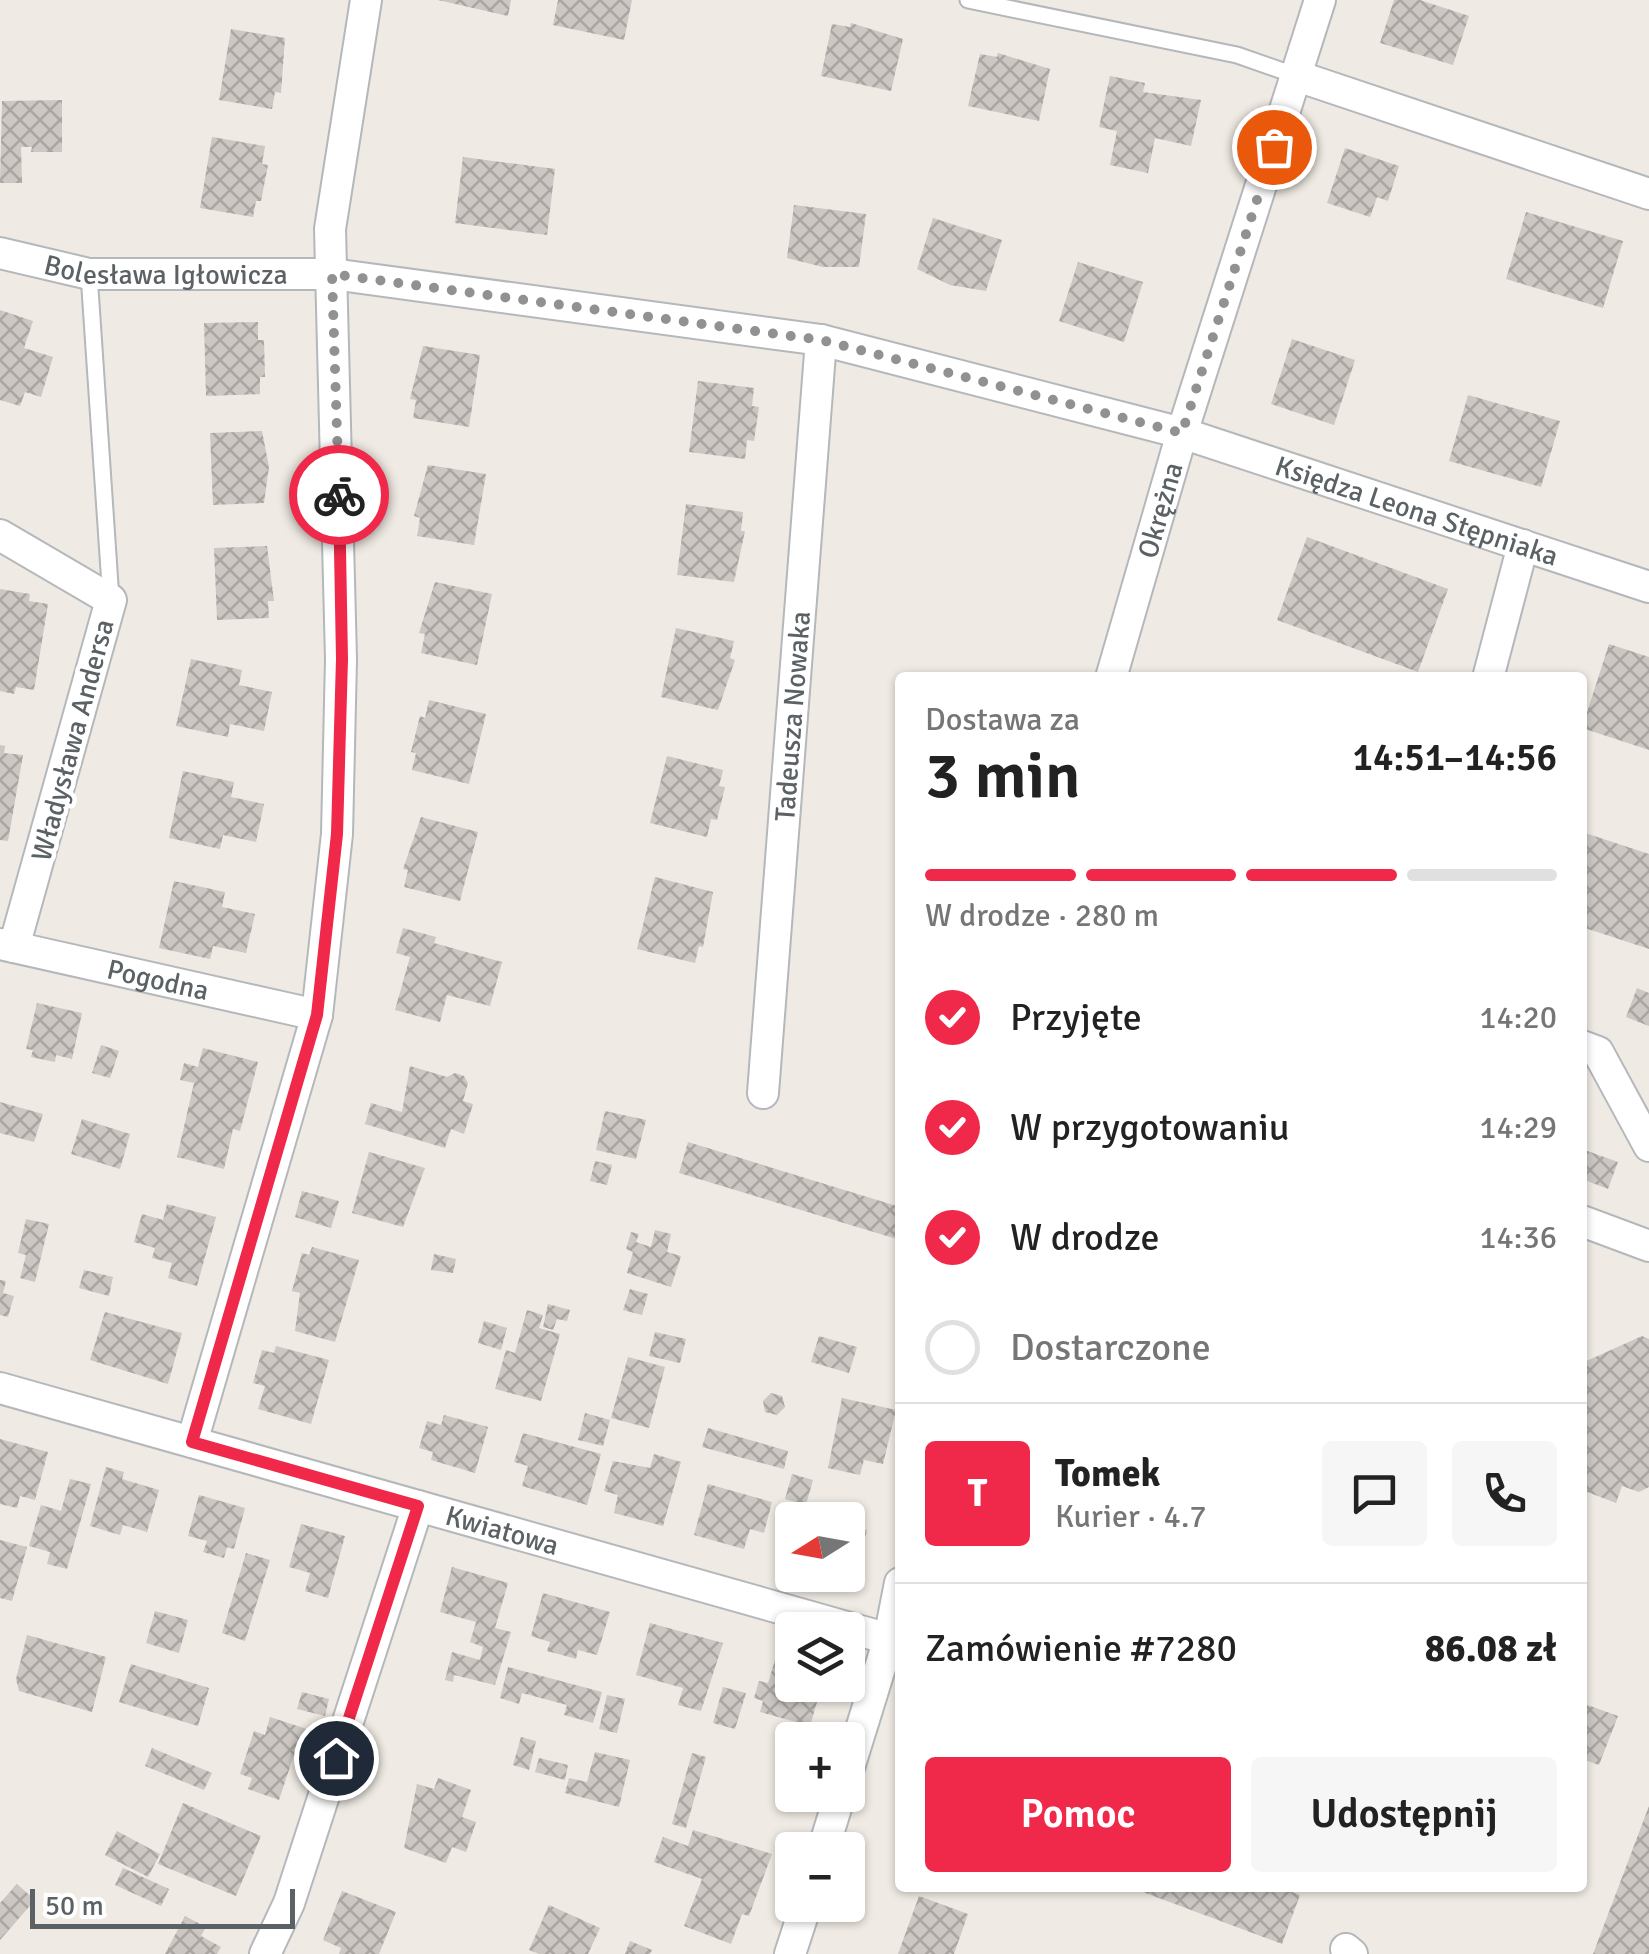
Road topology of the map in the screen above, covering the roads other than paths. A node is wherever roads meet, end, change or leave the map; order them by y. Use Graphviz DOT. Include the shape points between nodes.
graph roads {
  1 [pos="366,0"];
  2 [pos="968,0"];
  3 [pos="1320,0"];
  4 [pos="1297,76"];
  5 [pos="1649,194"];
  6 [pos="0,253"];
  7 [pos="88,274"];
  8 [pos="332,274"];
  9 [pos="821,340"];
  10 [pos="1182,433"];
  11 [pos="0,534"];
  12 [pos="1524,546"];
  13 [pos="1649,587"];
  14 [pos="110,600"];
  15 [pos="1113,672"];
  16 [pos="1490,672"];
  17 [pos="7,945"];
  18 [pos="317,1015"];
  19 [pos="1587,1048"];
  20 [pos="762,1092"];
  21 [pos="1649,1146"];
  22 [pos="1587,1224"];
  23 [pos="1649,1246"];
  24 [pos="0,1388"];
  25 [pos="192,1442"];
  26 [pos="418,1506"];
  27 [pos="894,1640"];
  28 [pos="865,1723"];
  29 [pos="800,1922"];
  30 [pos="264,1954"];
  31 [pos="790,1954"];
  1 -- 8 [label="street" via="330,228"];
  2 -- 4 [label="lane" via="1237,55"];
  3 -- 4 [label="street, Okrężna"];
  4 -- 5 [label="street"];
  4 -- 10 [label="street, Okrężna"];
  6 -- 7 [label="street, Bolesława Igłowicza"];
  7 -- 8 [label="street, Bolesława Igłowicza"];
  7 -- 14 [label="lane"];
  8 -- 9 [label="street, Bolesława Igłowicza"];
  8 -- 18 [label="street" via="342,659 337,834"];
  9 -- 10 [label="street, Księdza Leona Stępniaka"];
  9 -- 20 [label="street, Tadeusza Nowaka"];
  10 -- 12 [label="street, Księdza Leona Stępniaka"];
  10 -- 15 [label="street, Okrężna"];
  11 -- 14 [label="street, Władysława Andersa"];
  12 -- 13 [label="street, Księdza Leona Stępniaka"];
  12 -- 16 [label="street"];
  14 -- 17 [label="street, Władysława Andersa"];
  17 -- 18 [label="street, Pogodna"];
  18 -- 25 [label="street"];
  19 -- 21 [label="street" via="1598,1052"];
  22 -- 23 [label="street"];
  24 -- 25 [label="street, Kwiatowa"];
  25 -- 26 [label="street, Kwiatowa"];
  26 -- 27 [label="street, Kwiatowa"];
  26 -- 30 [label="street" via="290,1903"];
  27 -- 28 [label="street"];
  29 -- 31 [label="street"];
}
